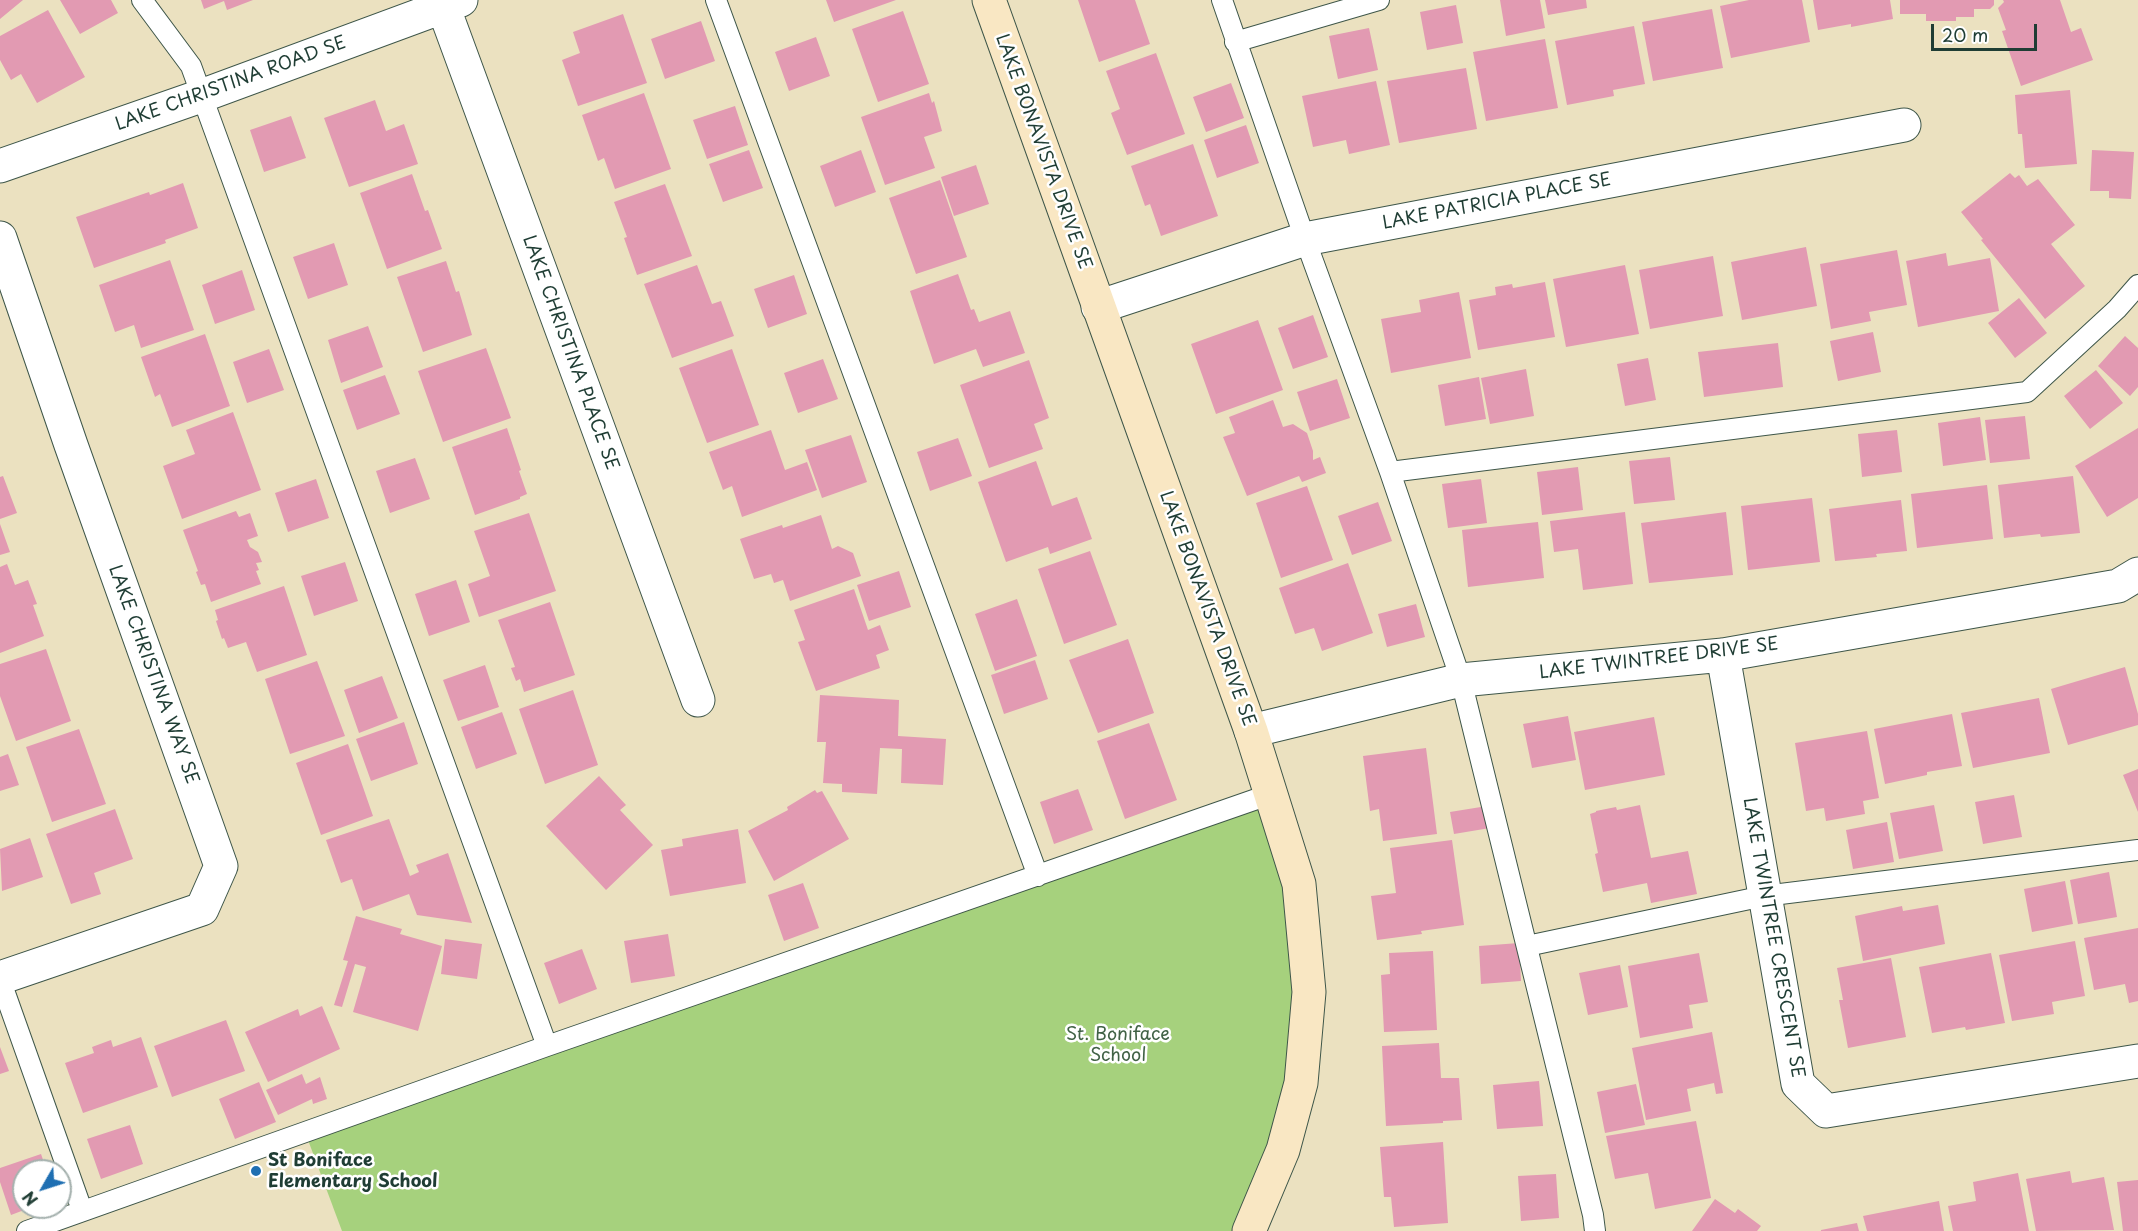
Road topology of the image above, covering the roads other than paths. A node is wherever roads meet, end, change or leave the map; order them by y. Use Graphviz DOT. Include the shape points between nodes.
graph roads {
  1 [pos="142,0"];
  2 [pos="716,0"];
  3 [pos="989,0"];
  4 [pos="1222,0"];
  5 [pos="1379,0"];
  6 [pos="452,3"];
  7 [pos="1236,42"];
  8 [pos="201,96"];
  9 [pos="1904,125"];
  10 [pos="0,166"];
  11 [pos="0,237"];
  12 [pos="1305,239"];
  13 [pos="2138,285"];
  14 [pos="1098,306"];
  15 [pos="1390,472"];
  16 [pos="2138,574"];
  17 [pos="1724,655"];
  18 [pos="1461,680"];
  19 [pos="698,700"];
  20 [pos="1251,731"];
  21 [pos="1271,794"];
  22 [pos="2138,850"];
  23 [pos="1038,876"];
  24 [pos="1764,897"];
  25 [pos="1527,946"];
  26 [pos="0,979"];
  27 [pos="547,1046"];
  28 [pos="2138,1061"];
  29 [pos="82,1210"];
  30 [pos="27,1231"];
  31 [pos="1250,1231"];
  32 [pos="1595,1231"];
  1 -- 8 [label="lane" via="191,66"];
  2 -- 23 [label="lane"];
  3 -- 14 [label="street, LAKE BONAVISTA DRIVE SE"];
  4 -- 7 [label="lane"];
  5 -- 7 [label="lane"];
  6 -- 8 [label="street, LAKE CHRISTINA ROAD SE"];
  6 -- 19 [label="street, LAKE CHRISTINA PLACE SE"];
  7 -- 12 [label="lane"];
  8 -- 10 [label="street, LAKE CHRISTINA ROAD SE"];
  8 -- 27 [label="lane"];
  9 -- 12 [label="street, LAKE PATRICIA PLACE SE"];
  11 -- 26 [label="street, LAKE CHRISTINA WAY SE" via="221,866 202,909"];
  12 -- 14 [label="street, LAKE PATRICIA PLACE SE"];
  12 -- 15 [label="lane"];
  13 -- 15 [label="lane" via="2027,392"];
  14 -- 20 [label="street, LAKE BONAVISTA DRIVE SE"];
  15 -- 18 [label="lane"];
  16 -- 17 [label="street, LAKE TWINTREE DRIVE SE" via="2118,586"];
  17 -- 18 [label="street, LAKE TWINTREE DRIVE SE"];
  17 -- 24 [label="street, LAKE TWINTREE CRESCENT SE"];
  18 -- 20 [label="street, LAKE TWINTREE DRIVE SE"];
  18 -- 25 [label="lane"];
  20 -- 21 [label="street, LAKE BONAVISTA DRIVE SE"];
  21 -- 23 [label="lane"];
  21 -- 31 [label="street, LAKE BONAVISTA DRIVE SE" via="1299,884 1309,992 1301,1083 1283,1150"];
  22 -- 24 [label="lane"];
  23 -- 27 [label="lane"];
  24 -- 25 [label="lane"];
  24 -- 28 [label="street, LAKE TWINTREE CRESCENT SE" via="1798,1084 1826,1111"];
  25 -- 32 [label="lane"];
  26 -- 29 [label="lane"];
  27 -- 29 [label="lane"];
  29 -- 30 [label="lane"];
}
